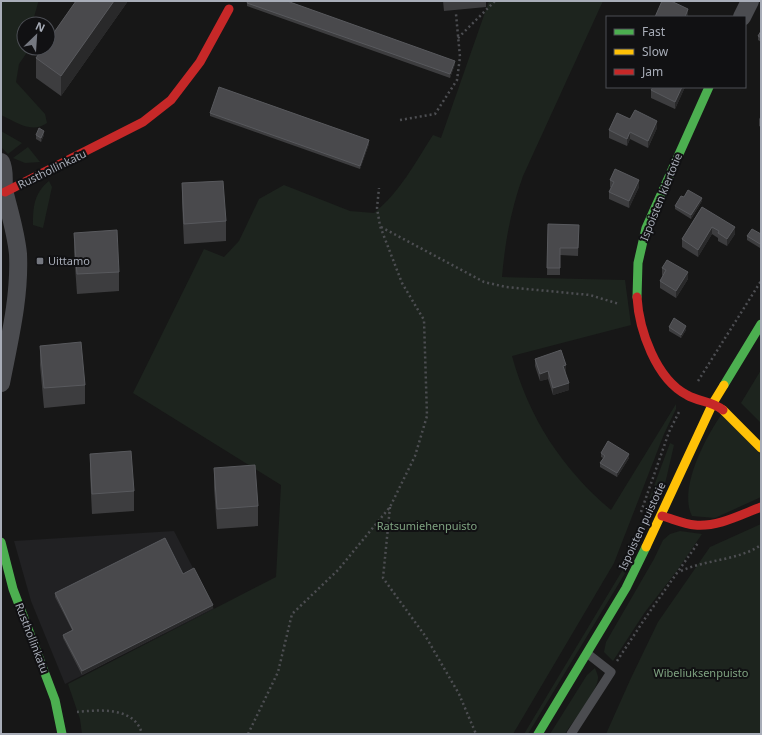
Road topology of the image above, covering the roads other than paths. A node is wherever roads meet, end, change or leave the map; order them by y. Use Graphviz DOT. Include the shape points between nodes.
graph roads {
  1 [pos="750,1"];
  2 [pos="229,9"];
  3 [pos="742,16"];
  4 [pos="708,88"];
  5 [pos="1,162"];
  6 [pos="3,191"];
  7 [pos="761,324"];
  8 [pos="1,383"];
  9 [pos="713,402"];
  10 [pos="761,448"];
  11 [pos="761,507"];
  12 [pos="662,516"];
  13 [pos="1,542"];
  14 [pos="588,654"];
  15 [pos="62,734"];
  16 [pos="538,734"];
  17 [pos="571,734"];
  1 -- 3 [label="street"];
  2 -- 6 [label="street, Rusthollinkatu" via="200,62 171,100 143,122"];
  4 -- 9 [label="street, Ispoisten kiertotie" via="645,232 638,263 638,303 646,339 673,384 688,397"];
  5 -- 6 [label="street" via="4,169"];
  6 -- 8 [label="street, Rusthollinkatu" via="12,216 18,254 16,304"];
  7 -- 9 [label="street, Ispoisten puistotie"];
  9 -- 10 [label="street, Ispoisten kiertotie" via="727,412"];
  9 -- 12 [label="street, Ispoisten puistotie"];
  11 -- 12 [label="street" via="711,525 690,524"];
  12 -- 14 [label="street, Ispoisten puistotie" via="626,588"];
  13 -- 15 [label="street, Rusthollinkatu" via="13,589 56,700"];
  14 -- 16 [label="street, Ispoisten puistotie"];
  14 -- 17 [label="lane" via="611,672"];
}
